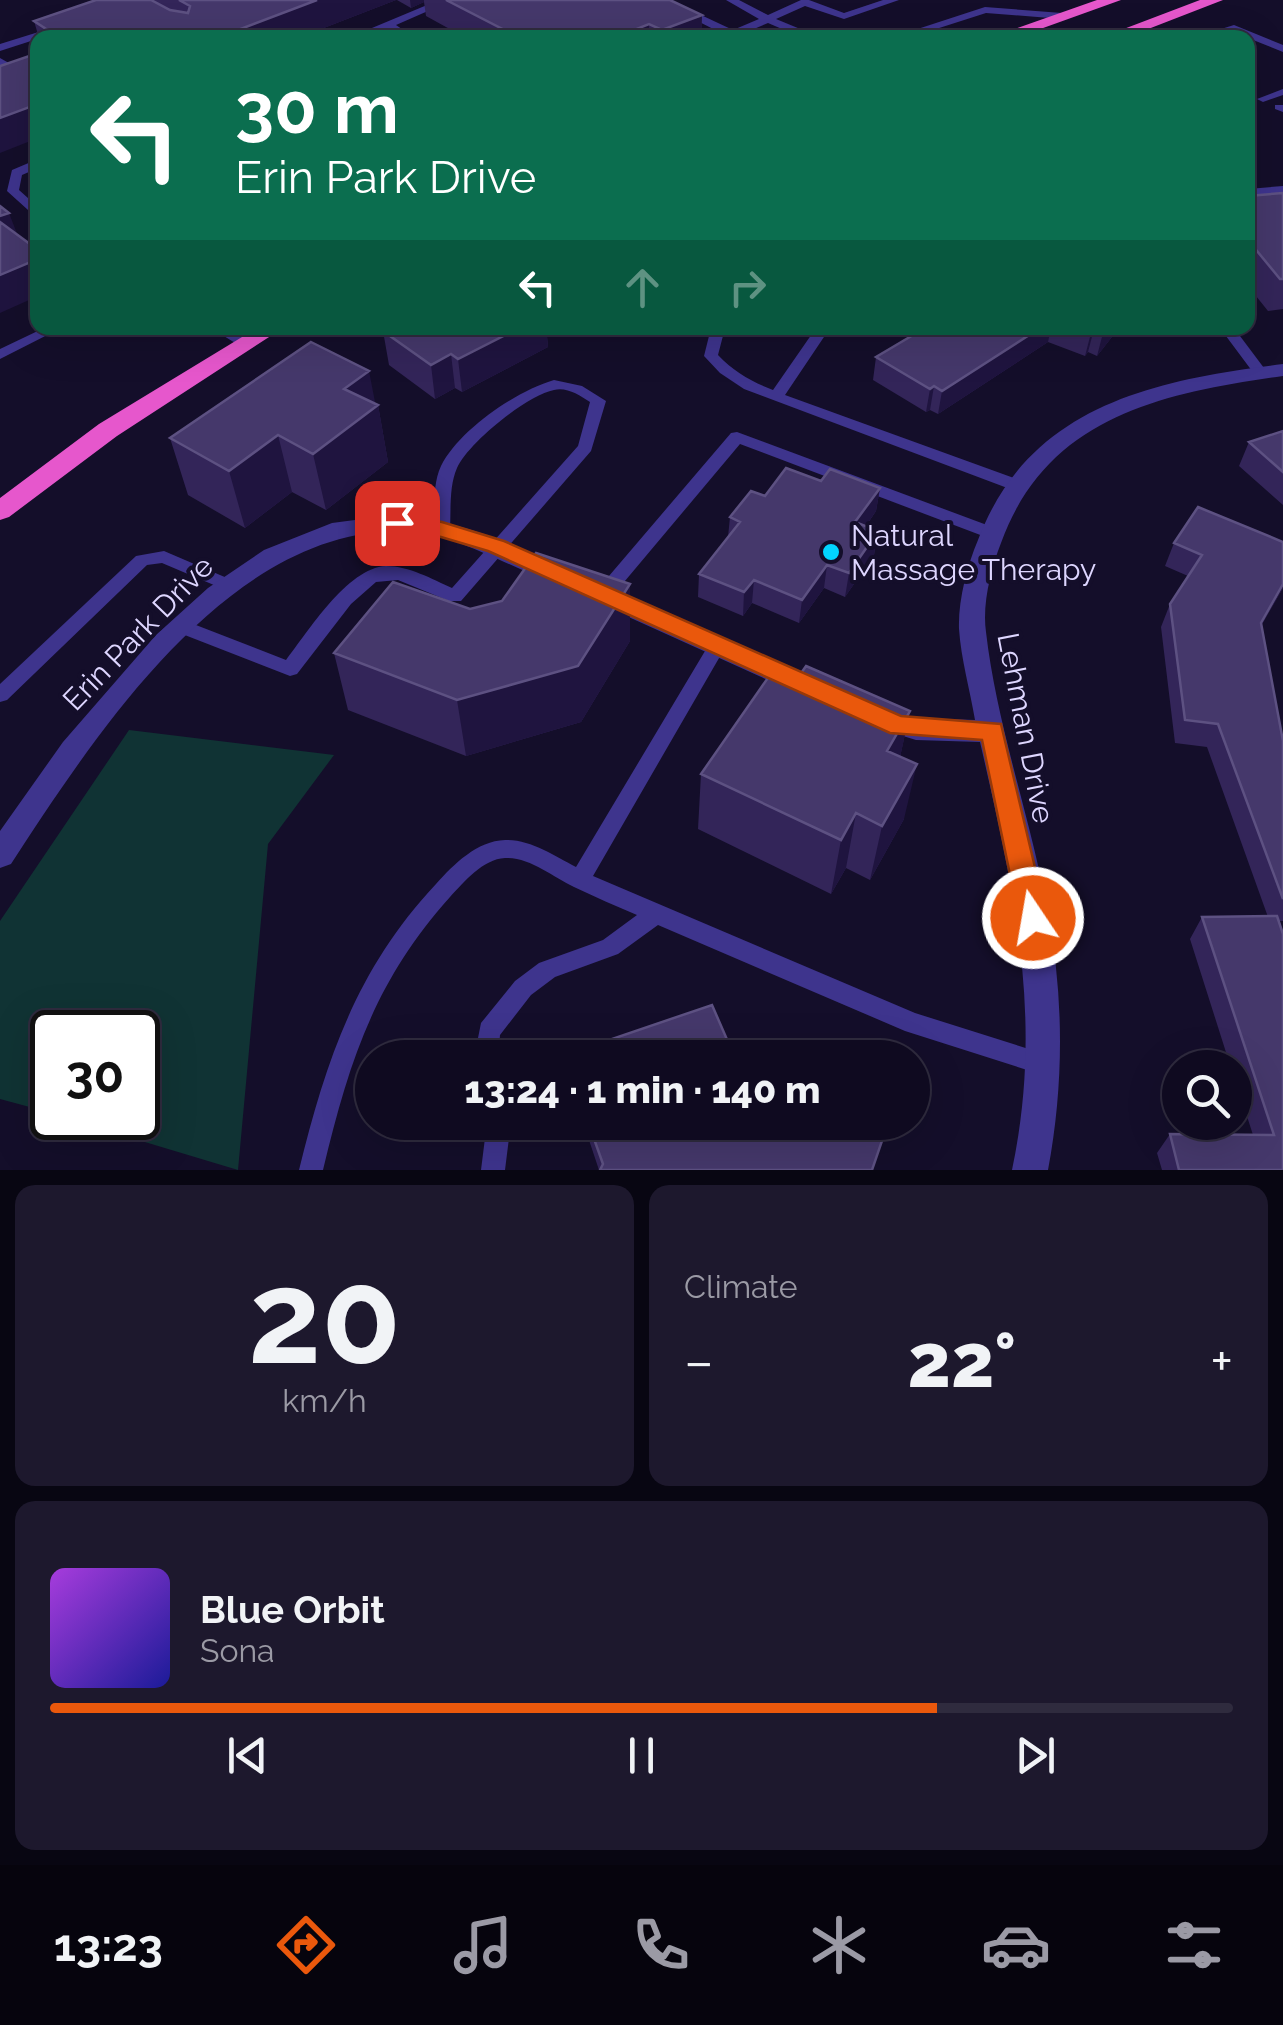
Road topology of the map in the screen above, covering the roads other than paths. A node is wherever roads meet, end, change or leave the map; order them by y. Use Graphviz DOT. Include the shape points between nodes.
graph roads {
  1 [pos="448,0"];
  2 [pos="661,0"];
  3 [pos="731,0"];
  4 [pos="894,0"];
  5 [pos="1113,0"];
  6 [pos="1215,0"];
  7 [pos="805,1"];
  8 [pos="1062,16"];
  9 [pos="771,19"];
  10 [pos="387,24"];
  11 [pos="70,25"];
  12 [pos="55,30"];
  13 [pos="372,30"];
  14 [pos="397,30"];
  15 [pos="725,30"];
  16 [pos="750,30"];
  17 [pos="789,30"];
  18 [pos="921,30"];
  19 [pos="1021,30"];
  20 [pos="1131,30"];
  21 [pos="1255,37"];
  22 [pos="30,38"];
  23 [pos="1270,43"];
  24 [pos="0,48"];
  25 [pos="1256,48"];
  26 [pos="1283,49"];
  27 [pos="0,60"];
  28 [pos="0,80"];
  29 [pos="1281,92"];
  30 [pos="1263,99"];
  31 [pos="30,167"];
  32 [pos="1283,190"];
  33 [pos="1255,193"];
  34 [pos="30,208"];
  35 [pos="40,335"];
  36 [pos="231,335"];
  37 [pos="259,335"];
  38 [pos="716,335"];
  39 [pos="818,335"];
  40 [pos="1233,335"];
  41 [pos="245,343"];
  42 [pos="0,355"];
  43 [pos="1272,371"];
  44 [pos="776,397"];
  45 [pos="1016,485"];
  46 [pos="0,511"];
  47 [pos="442,530"];
  48 [pos="989,532"];
  49 [pos="496,546"];
  50 [pos="228,584"];
  51 [pos="603,595"];
  52 [pos="183,628"];
  53 [pos="717,646"];
  54 [pos="0,696"];
  55 [pos="992,731"];
  56 [pos="0,855"];
  57 [pos="580,880"];
  58 [pos="656,914"];
  59 [pos="488,1040"];
  60 [pos="1043,1064"];
  61 [pos="497,1140"];
  62 [pos="310,1170"];
  63 [pos="493,1170"];
  64 [pos="1030,1170"];
  1 -- 10 [label="lane"];
  2 -- 15 [label="lane"];
  3 -- 9 [label="lane"];
  4 -- 7 [label="lane" via="848,16"];
  5 -- 8 [label="highway"];
  6 -- 20 [label="highway"];
  7 -- 9 [label="lane"];
  8 -- 18 [label="lane" via="985,10"];
  8 -- 19 [label="highway"];
  9 -- 16 [label="lane"];
  9 -- 17 [label="lane"];
  10 -- 13 [label="lane"];
  10 -- 14 [label="lane"];
  11 -- 12 [label="lane"];
  21 -- 23 [label="lane"];
  22 -- 24 [label="lane"];
  23 -- 25 [label="lane"];
  23 -- 26 [label="lane"];
  27 -- 28 [label="lane" via="19,73"];
  29 -- 30 [label="lane"];
  31 -- 34 [label="lane" via="16,173 12,191"];
  32 -- 33 [label="lane"];
  35 -- 42 [label="lane"];
  36 -- 41 [label="lane"];
  37 -- 41 [label="highway"];
  38 -- 44 [label="lane" via="711,356 719,367"];
  39 -- 44 [label="lane"];
  40 -- 43 [label="lane"];
  41 -- 46 [label="highway" via="108,430"];
  43 -- 45 [label="street, Lehman Drive" via="1198,381 1121,404 1048,450"];
  44 -- 45 [label="lane"];
  45 -- 48 [label="street, Lehman Drive"];
  47 -- 49 [label="street, Erin Park Drive"];
  47 -- 49 [label="lane" via="447,473 478,434 551,386 594,397 598,410 585,446"];
  47 -- 50 [label="street, Erin Park Drive" via="397,523 342,528 276,554"];
  48 -- 51 [label="lane" via="736,437"];
  48 -- 55 [label="street, Lehman Drive" via="974,582 972,626"];
  49 -- 51 [label="street, Erin Park Drive"];
  49 -- 52 [label="lane" via="455,596 397,574 371,576 290,669"];
  50 -- 52 [label="street, Erin Park Drive"];
  50 -- 54 [label="lane" via="164,557 142,560"];
  51 -- 53 [label="street, Erin Park Drive"];
  52 -- 56 [label="street, Erin Park Drive" via="81,738"];
  53 -- 55 [label="street, Erin Park Drive" via="899,726"];
  53 -- 57 [label="lane"];
  55 -- 60 [label="street, Lehman Drive" via="1033,918"];
  57 -- 58 [label="lane"];
  57 -- 62 [label="lane" via="518,850 498,849 432,901 375,976 342,1055"];
  58 -- 59 [label="lane" via="604,950 548,970 522,988"];
  58 -- 60 [label="lane" via="914,1023"];
  60 -- 64 [label="street, Lehman Drive"];
  61 -- 63 [label="lane"];
}
